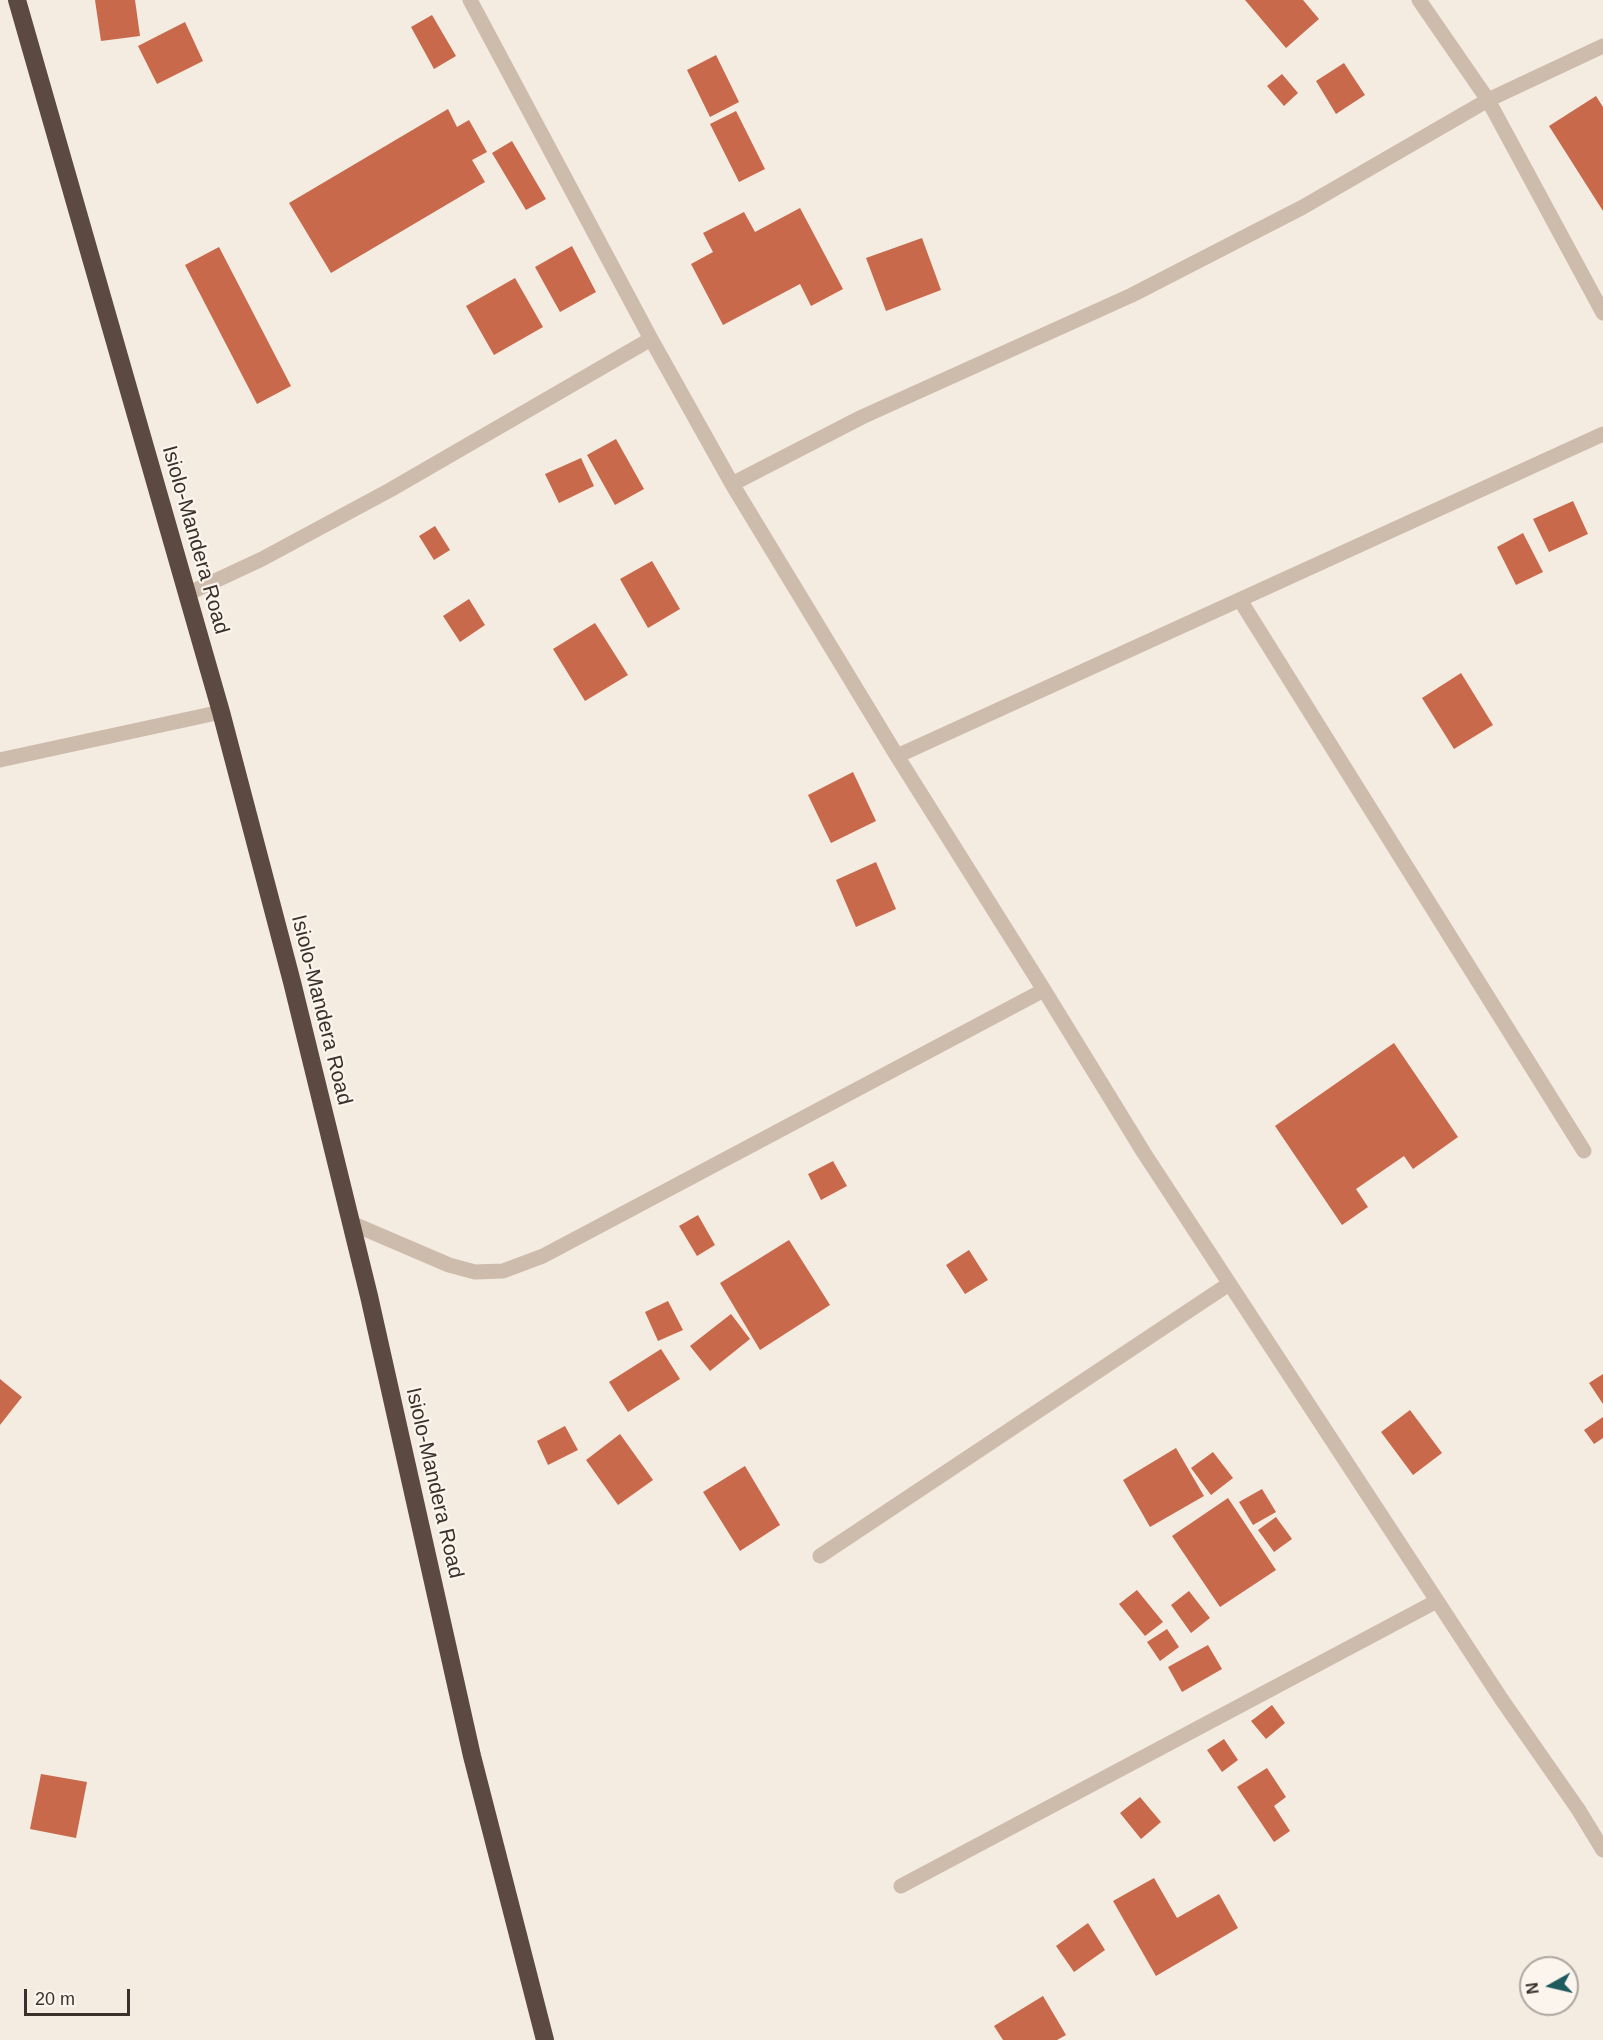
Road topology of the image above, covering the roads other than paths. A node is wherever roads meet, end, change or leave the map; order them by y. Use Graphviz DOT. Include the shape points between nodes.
graph roads {
  1 [pos="17,0"];
  2 [pos="470,0"];
  3 [pos="1419,0"];
  4 [pos="1603,46"];
  5 [pos="1488,100"];
  6 [pos="1603,313"];
  7 [pos="651,339"];
  8 [pos="1603,434"];
  9 [pos="732,484"];
  10 [pos="187,594"];
  11 [pos="1240,600"];
  12 [pos="221,712"];
  13 [pos="897,756"];
  14 [pos="0,760"];
  15 [pos="1044,990"];
  16 [pos="1584,1151"];
  17 [pos="351,1223"];
  18 [pos="1230,1284"];
  19 [pos="820,1556"];
  20 [pos="1437,1601"];
  21 [pos="1603,1850"];
  22 [pos="901,1886"];
  23 [pos="545,2040"];
  1 -- 10 [label="highway, Isiolo-Mandera Road"];
  2 -- 7 [label="street"];
  3 -- 5 [label="street"];
  4 -- 5 [label="street"];
  5 -- 6 [label="street"];
  5 -- 9 [label="street" via="1303,207 1132,295 862,417"];
  7 -- 9 [label="street"];
  7 -- 10 [label="street" via="390,490"];
  8 -- 11 [label="street"];
  9 -- 13 [label="street"];
  10 -- 12 [label="highway, Isiolo-Mandera Road"];
  11 -- 13 [label="street"];
  11 -- 16 [label="street"];
  12 -- 14 [label="street"];
  12 -- 17 [label="highway, Isiolo-Mandera Road"];
  13 -- 15 [label="street"];
  15 -- 17 [label="street" via="543,1257 503,1270 475,1272 449,1265"];
  15 -- 18 [label="street"];
  17 -- 23 [label="highway, Isiolo-Mandera Road" via="472,1756"];
  18 -- 19 [label="street"];
  18 -- 20 [label="street"];
  20 -- 21 [label="street"];
  20 -- 22 [label="street"];
}
